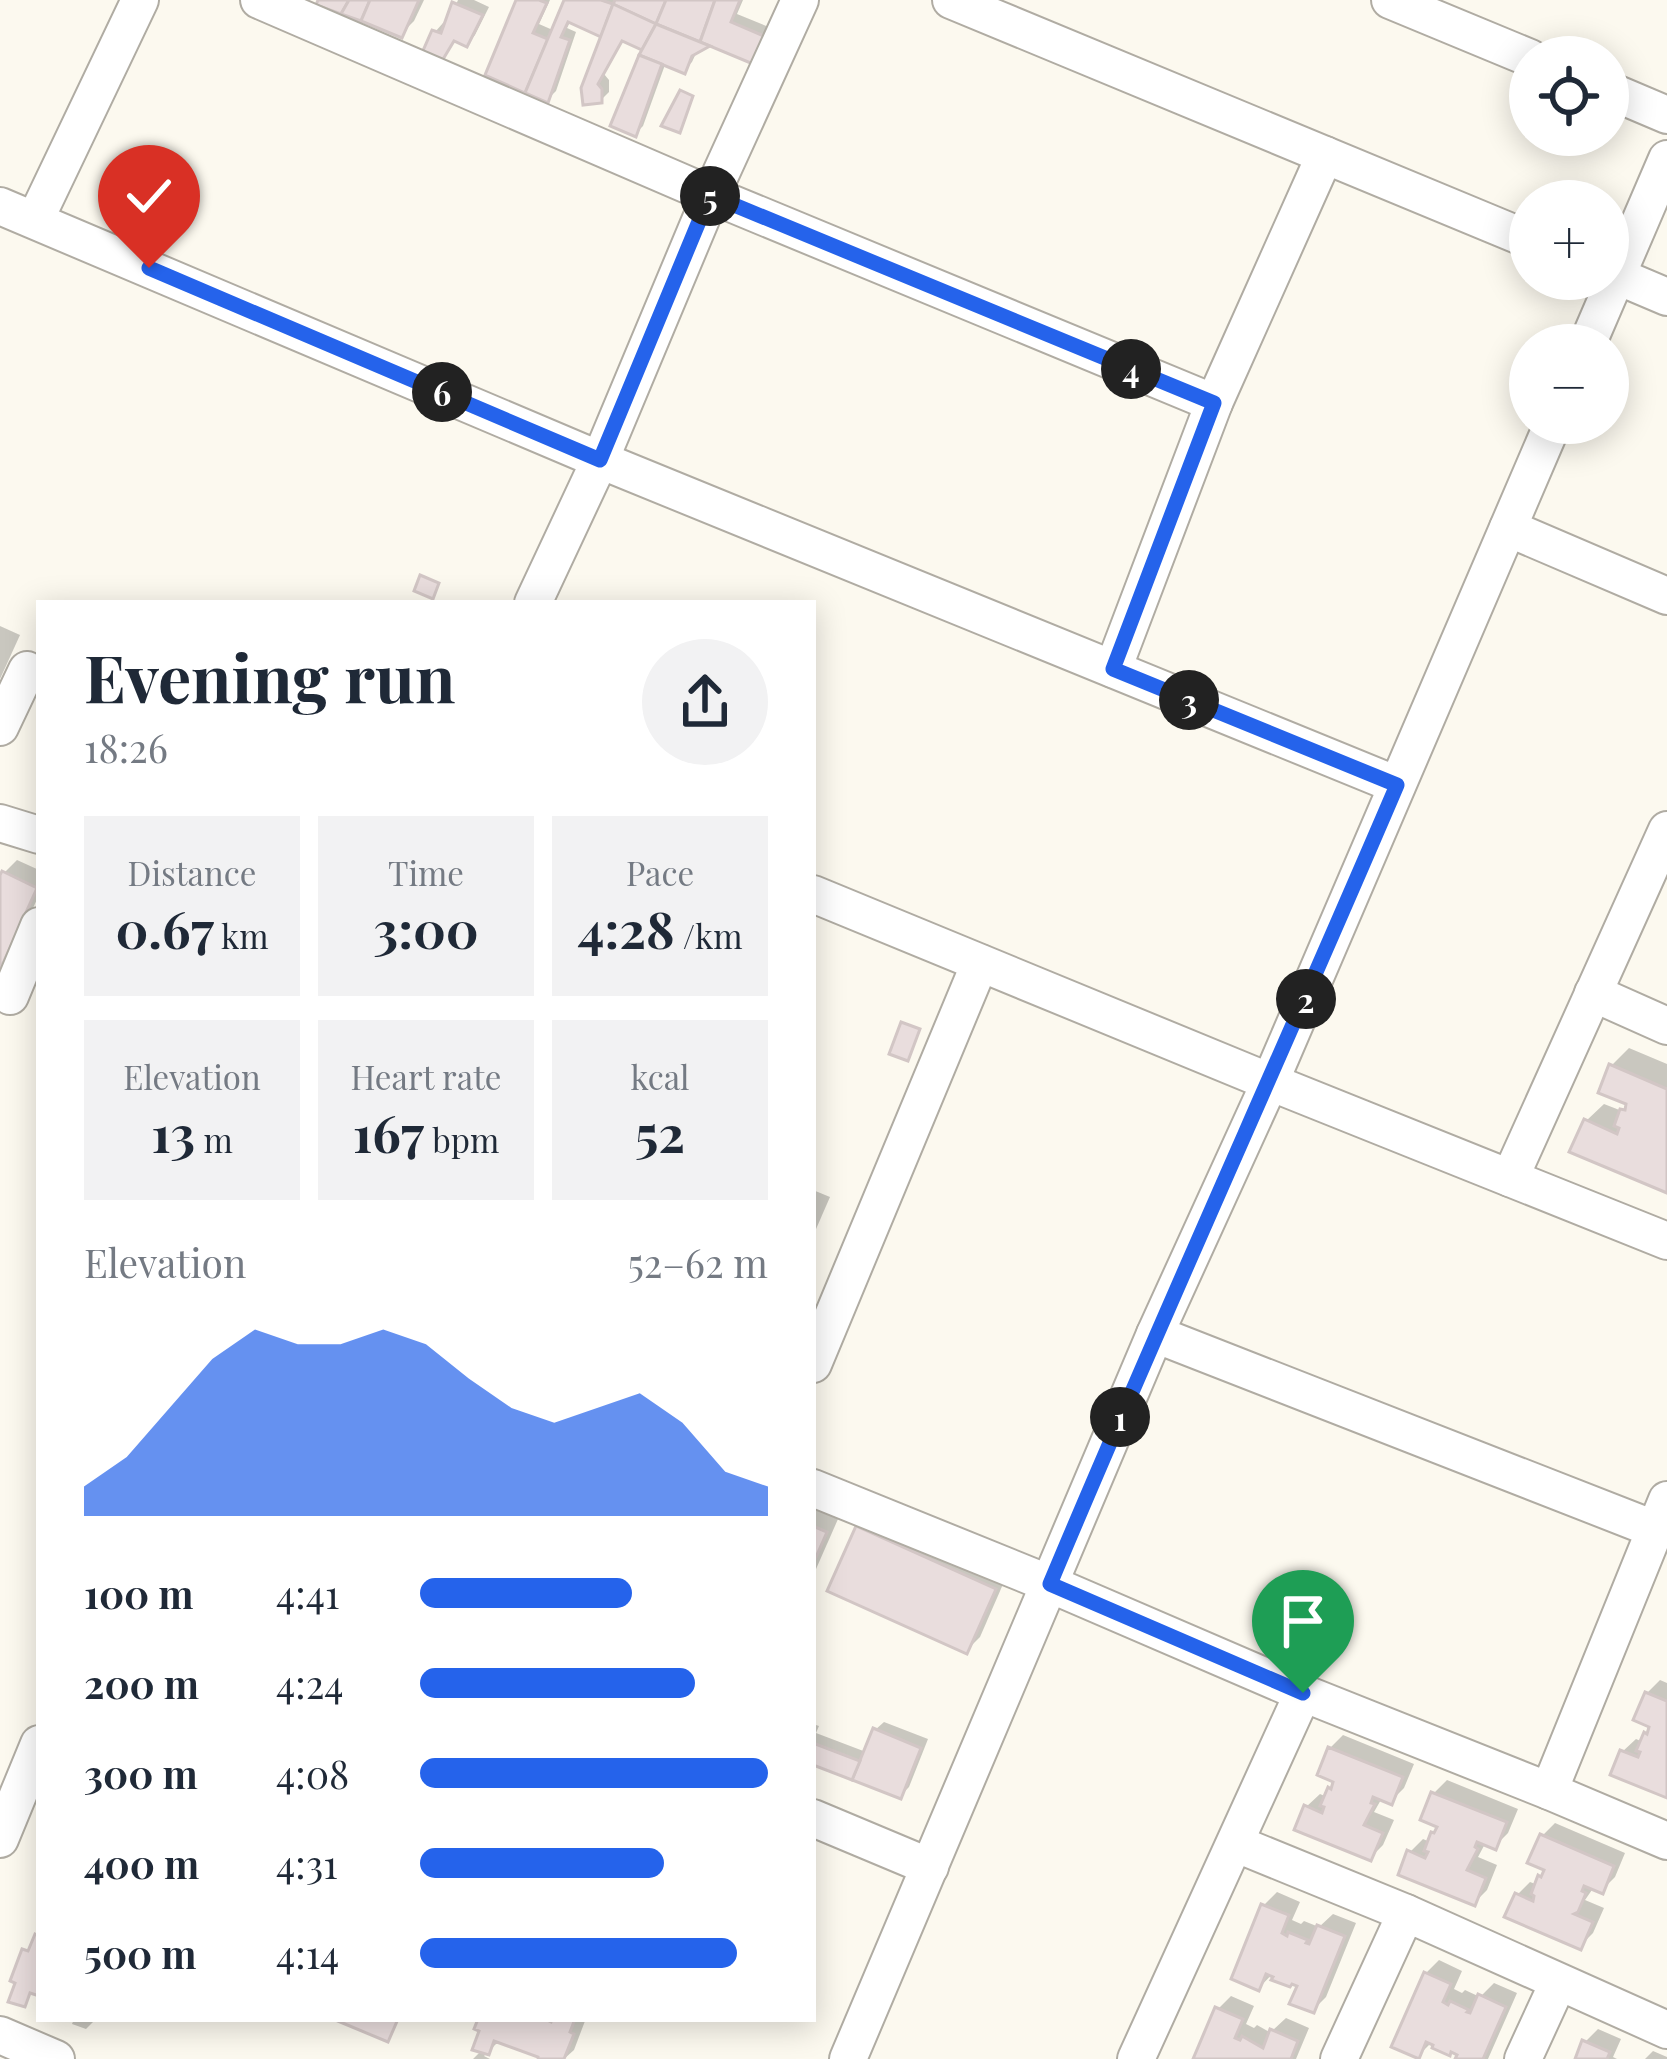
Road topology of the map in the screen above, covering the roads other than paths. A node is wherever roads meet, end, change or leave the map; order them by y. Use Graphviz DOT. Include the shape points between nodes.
graph roads {
  1 [pos="140,0"];
  2 [pos="259,0"];
  3 [pos="800,0"];
  4 [pos="951,0"];
  5 [pos="1393,1"];
  6 [pos="1509,49"];
  7 [pos="1629,99"];
  8 [pos="1667,115"];
  9 [pos="1324,154"];
  10 [pos="1667,159"];
  11 [pos="710,195"];
  12 [pos="0,206"];
  13 [pos="35,220"];
  14 [pos="1509,231"];
  15 [pos="1629,238"];
  16 [pos="1629,281"];
  17 [pos="1667,297"];
  18 [pos="1214,403"];
  19 [pos="1544,444"];
  20 [pos="600,460"];
  21 [pos="1508,528"];
  22 [pos="1667,596"];
  23 [pos="534,600"];
  24 [pos="1113,669"];
  25 [pos="27,670"];
  26 [pos="0,727"];
  27 [pos="1397,785"];
  28 [pos="0,823"];
  29 [pos="1667,830"];
  30 [pos="36,834"];
  31 [pos="816,895"];
  32 [pos="36,933"];
  33 [pos="980,963"];
  34 [pos="1593,993"];
  35 [pos="10,996"];
  36 [pos="1667,1026"];
  37 [pos="1270,1082"];
  38 [pos="1510,1178"];
  39 [pos="1667,1241"];
  40 [pos="1155,1334"];
  41 [pos="816,1357"];
  42 [pos="816,1489"];
  43 [pos="1661,1514"];
  44 [pos="1050,1584"];
  45 [pos="1303,1693"];
  46 [pos="26,1765"];
  47 [pos="1550,1791"];
  48 [pos="816,1819"];
  49 [pos="0,1839"];
  50 [pos="1667,1841"];
  51 [pos="1237,1844"];
  52 [pos="930,1867"];
  53 [pos="1406,1913"];
  54 [pos="1558,1983"];
  55 [pos="1667,2030"];
  56 [pos="0,2036"];
  57 [pos="56,2059"];
  58 [pos="848,2059"];
  59 [pos="1136,2059"];
  60 [pos="1339,2059"];
  61 [pos="1523,2059"];
  1 -- 13 [label="street"];
  2 -- 11 [label="street"];
  3 -- 11 [label="street"];
  4 -- 9 [label="street"];
  5 -- 6 [label="street"];
  7 -- 8 [label="street"];
  9 -- 14 [label="street"];
  9 -- 18 [label="street"];
  10 -- 15 [label="street"];
  11 -- 18 [label="street"];
  11 -- 20 [label="street"];
  12 -- 13 [label="street"];
  13 -- 20 [label="street"];
  16 -- 17 [label="street"];
  18 -- 24 [label="street"];
  19 -- 21 [label="street"];
  20 -- 23 [label="street"];
  20 -- 24 [label="street"];
  21 -- 22 [label="street"];
  21 -- 27 [label="street"];
  24 -- 27 [label="street"];
  25 -- 26 [label="street"];
  27 -- 37 [label="street"];
  28 -- 30 [label="street"];
  29 -- 34 [label="street"];
  31 -- 33 [label="street"];
  32 -- 35 [label="street"];
  33 -- 37 [label="street"];
  33 -- 41 [label="street"];
  34 -- 36 [label="street"];
  34 -- 38 [label="street"];
  37 -- 38 [label="street"];
  37 -- 40 [label="street"];
  38 -- 39 [label="street"];
  40 -- 43 [label="street"];
  40 -- 44 [label="street"];
  42 -- 44 [label="street"];
  43 -- 47 [label="street"];
  44 -- 45 [label="street"];
  44 -- 52 [label="street"];
  45 -- 47 [label="street"];
  45 -- 51 [label="street"];
  46 -- 49 [label="street"];
  47 -- 50 [label="street"];
  48 -- 52 [label="street"];
  51 -- 53 [label="street"];
  51 -- 59 [label="street"];
  52 -- 58 [label="street"];
  53 -- 54 [label="street"];
  53 -- 60 [label="street"];
  54 -- 55 [label="street"];
  54 -- 61 [label="street"];
  56 -- 57 [label="street"];
}
